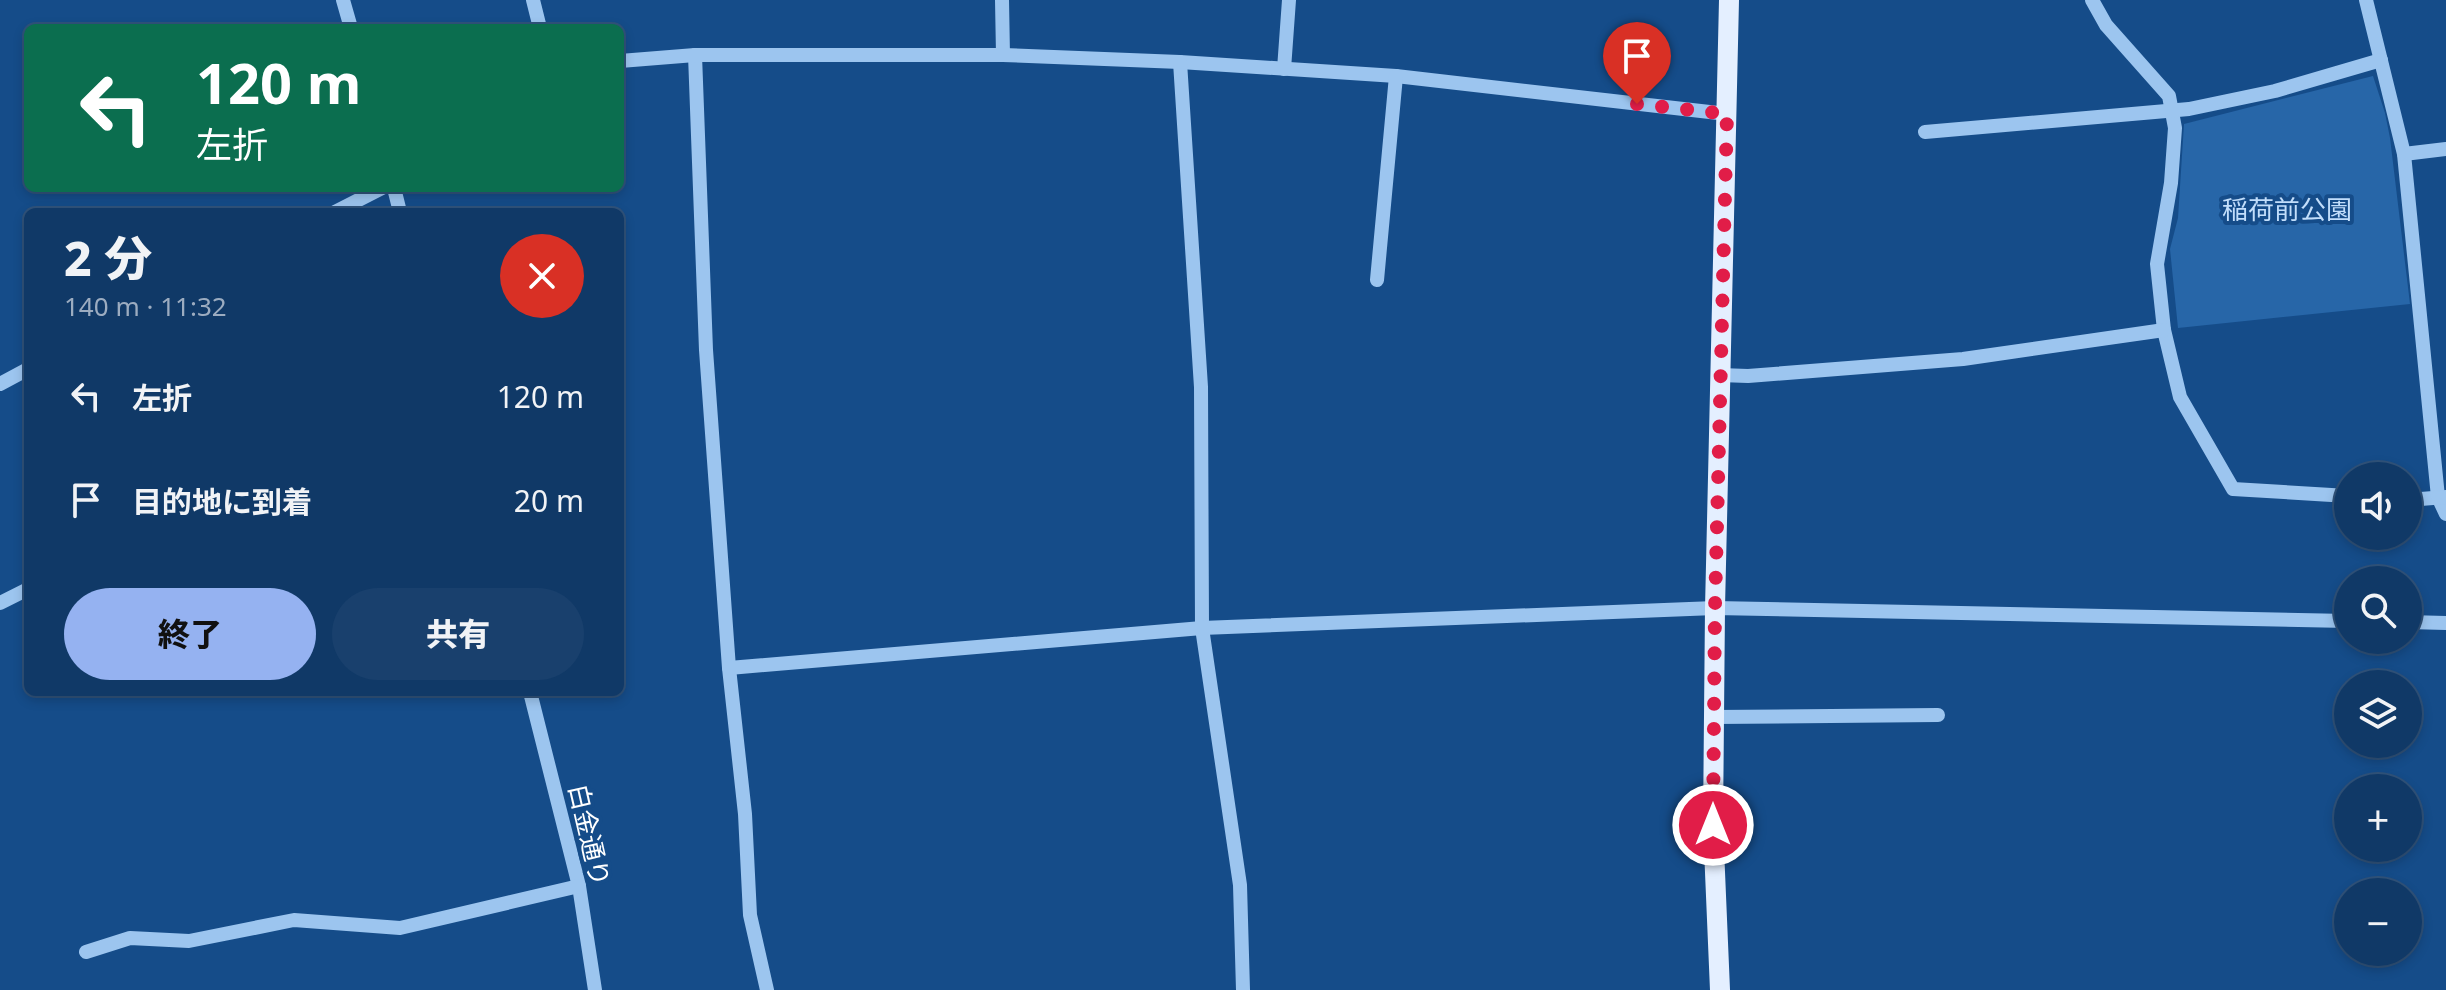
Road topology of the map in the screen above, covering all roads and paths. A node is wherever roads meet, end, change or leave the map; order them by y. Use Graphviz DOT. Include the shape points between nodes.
graph roads {
  1 [pos="343,0"];
  2 [pos="533,0"];
  3 [pos="1002,0"];
  4 [pos="1289,0"];
  5 [pos="1729,0"];
  6 [pos="2092,0"];
  7 [pos="2366,0"];
  8 [pos="350,24"];
  9 [pos="539,24"];
  10 [pos="695,55"];
  11 [pos="1003,55"];
  12 [pos="2381,60"];
  13 [pos="624,61"];
  14 [pos="1180,62"];
  15 [pos="1284,69"];
  16 [pos="1396,76"];
  17 [pos="2174,110"];
  18 [pos="1727,114"];
  19 [pos="1925,132"];
  20 [pos="2446,149"];
  21 [pos="2404,154"];
  22 [pos="374,192"];
  23 [pos="343,208"];
  24 [pos="1377,280"];
  25 [pos="2164,330"];
  26 [pos="24,371"];
  27 [pos="1720,375"];
  28 [pos="0,384"];
  29 [pos="2334,495"];
  30 [pos="2442,497"];
  31 [pos="2422,499"];
  32 [pos="2446,514"];
  33 [pos="24,591"];
  34 [pos="0,603"];
  35 [pos="1715,608"];
  36 [pos="2334,621"];
  37 [pos="2422,622"];
  38 [pos="2446,623"];
  39 [pos="1202,628"];
  40 [pos="729,668"];
  41 [pos="531,696"];
  42 [pos="1938,715"];
  43 [pos="1714,717"];
  44 [pos="579,886"];
  45 [pos="86,952"];
  46 [pos="595,990"];
  47 [pos="767,990"];
  48 [pos="1243,990"];
  49 [pos="1720,990"];
  1 -- 8 [label="street"];
  2 -- 9 [label="street"];
  3 -- 11 [label="street"];
  4 -- 15 [label="street"];
  5 -- 18 [label="main road"];
  6 -- 17 [label="street" via="2106,25 2169,96"];
  7 -- 12 [label="street"];
  10 -- 11 [label="street"];
  10 -- 13 [label="street"];
  10 -- 40 [label="street" via="706,350"];
  11 -- 14 [label="street"];
  12 -- 17 [label="street" via="2275,91"];
  12 -- 21 [label="street"];
  14 -- 15 [label="street"];
  14 -- 39 [label="street" via="1201,387"];
  15 -- 16 [label="street"];
  16 -- 18 [label="street"];
  16 -- 24 [label="street"];
  17 -- 19 [label="street"];
  17 -- 25 [label="street" via="2171,183 2157,264"];
  18 -- 27 [label="main road"];
  20 -- 21 [label="street"];
  21 -- 30 [label="street"];
  22 -- 23 [label="street"];
  25 -- 27 [label="street" via="1963,359"];
  25 -- 29 [label="street" via="2180,397 2233,489"];
  26 -- 28 [label="street"];
  27 -- 35 [label="main road"];
  30 -- 31 [label="street"];
  30 -- 32 [label="street"];
  33 -- 34 [label="street"];
  35 -- 36 [label="street"];
  35 -- 39 [label="street"];
  35 -- 43 [label="main road"];
  37 -- 38 [label="street"];
  39 -- 40 [label="street"];
  39 -- 48 [label="street" via="1240,885"];
  40 -- 47 [label="street" via="750,915"];
  41 -- 44 [label="street, 白金通り"];
  42 -- 43 [label="street"];
  43 -- 49 [label="main road"];
  44 -- 45 [label="street" via="400,928 294,920 189,941 130,938"];
  44 -- 46 [label="street, 白金通り"];
}
